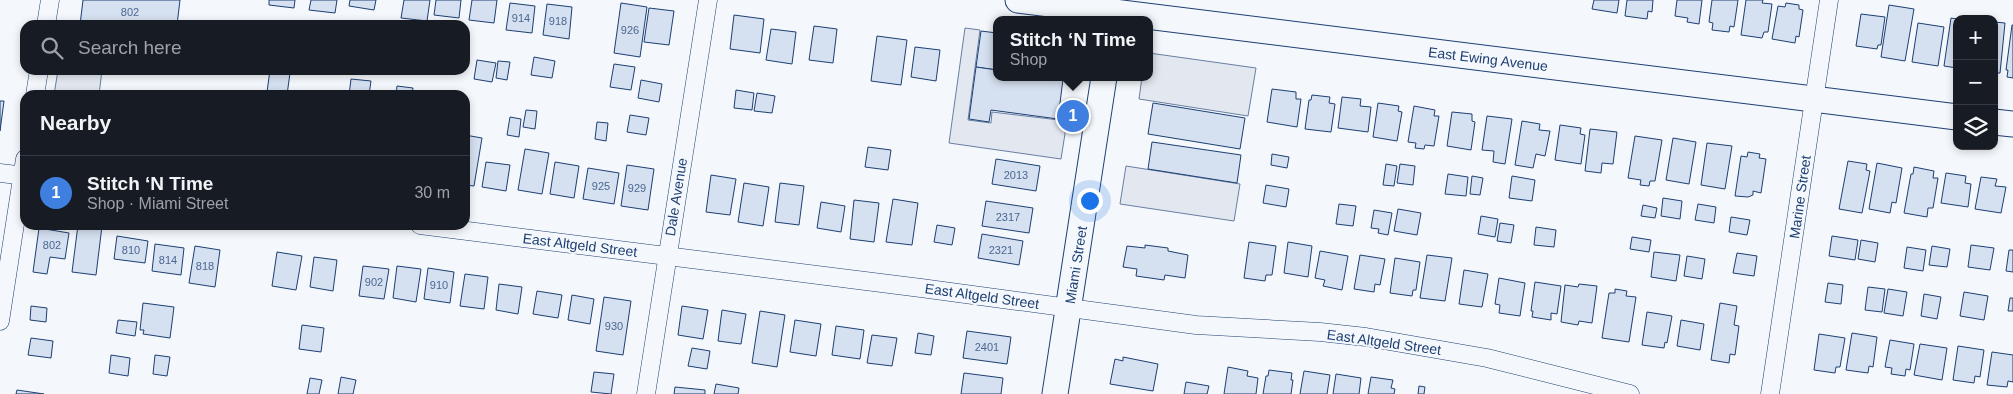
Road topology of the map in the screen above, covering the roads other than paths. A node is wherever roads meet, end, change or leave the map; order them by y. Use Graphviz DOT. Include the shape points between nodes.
graph roads {
  1 [pos="50,0"];
  2 [pos="708,0"];
  3 [pos="1018,0"];
  4 [pos="1830,0"];
  5 [pos="1115,11"];
  6 [pos="47,20"];
  7 [pos="38,75"];
  8 [pos="1103,81"];
  9 [pos="36,90"];
  10 [pos="1814,100"];
  11 [pos="1953,117"];
  12 [pos="1998,122"];
  13 [pos="2013,124"];
  14 [pos="20,170"];
  15 [pos="0,173"];
  16 [pos="20,195"];
  17 [pos="460,230"];
  18 [pos="667,256"];
  19 [pos="1069,308"];
  20 [pos="0,320"];
  21 [pos="646,394"];
  22 [pos="1055,394"];
  23 [pos="1630,394"];
  24 [pos="1770,394"];
  1 -- 6 [label="street"];
  2 -- 18 [label="street, Dale Avenue"];
  3 -- 5 [label="street, East Ewing Avenue"];
  4 -- 10 [label="street, Marine Street"];
  5 -- 10 [label="street, East Ewing Avenue"];
  7 -- 9 [label="street"];
  8 -- 19 [label="street, Miami Street"];
  10 -- 11 [label="street, East Ewing Avenue"];
  10 -- 24 [label="street, Marine Street"];
  12 -- 13 [label="street"];
  14 -- 15 [label="street"];
  16 -- 20 [label="street"];
  17 -- 18 [label="street, East Altgeld Street"];
  18 -- 19 [label="street, East Altgeld Street"];
  18 -- 21 [label="street, Dale Avenue"];
  19 -- 22 [label="street, Miami Street"];
  19 -- 23 [label="street, East Altgeld Street" via="1196,325 1320,332 1390,340 1533,368"];
}
